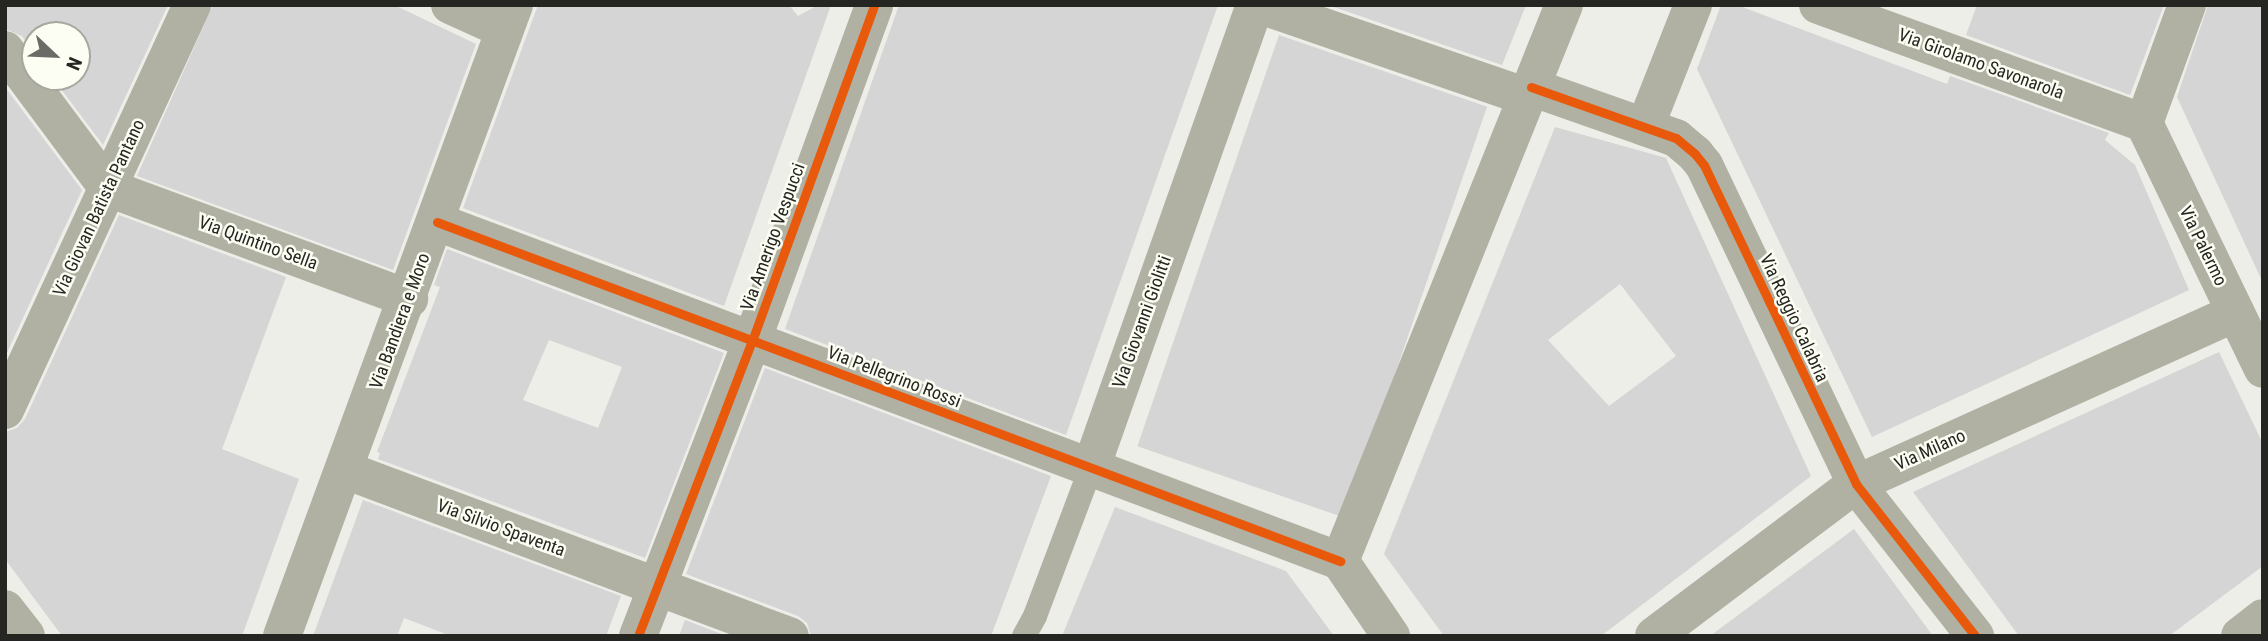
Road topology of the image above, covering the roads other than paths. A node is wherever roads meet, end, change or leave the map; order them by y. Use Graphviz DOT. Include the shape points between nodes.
graph roads {
  1 [pos="192,5"];
  2 [pos="450,5"];
  3 [pos="874,5"];
  4 [pos="1255,5"];
  5 [pos="1261,5"];
  6 [pos="1564,5"];
  7 [pos="1693,5"];
  8 [pos="1818,5"];
  9 [pos="2187,5"];
  10 [pos="509,17"];
  11 [pos="5,50"];
  12 [pos="1529,92"];
  13 [pos="2144,123"];
  14 [pos="1645,127"];
  15 [pos="108,188"];
  16 [pos="437,222"];
  17 [pos="408,299"];
  18 [pos="2235,313"];
  19 [pos="752,341"];
  20 [pos="2263,369"];
  21 [pos="5,410"];
  22 [pos="1091,468"];
  23 [pos="345,470"];
  24 [pos="1856,484"];
  25 [pos="1340,561"];
  26 [pos="658,586"];
  27 [pos="5,609"];
  28 [pos="2263,618"];
  29 [pos="26,636"];
  30 [pos="282,636"];
  31 [pos="638,636"];
  32 [pos="790,636"];
  33 [pos="1024,636"];
  34 [pos="1391,636"];
  35 [pos="1654,636"];
  36 [pos="1975,636"];
  37 [pos="2240,636"];
  1 -- 15 [label="street, Via Giovan Batista Pantano"];
  2 -- 10 [label="street"];
  3 -- 19 [label="street, Via Amerigo Vespucci"];
  4 -- 22 [label="street, Via Giovanni Giolitti"];
  5 -- 12 [label="street, Via Reggio Calabria"];
  6 -- 12 [label="street"];
  7 -- 14 [label="street"];
  8 -- 13 [label="street, Via Girolamo Savonarola"];
  9 -- 13 [label="street"];
  10 -- 16 [label="street, Via Bandiera e Moro"];
  11 -- 15 [label="street"];
  12 -- 14 [label="street, Via Reggio Calabria"];
  12 -- 25 [label="street"];
  13 -- 18 [label="street, Via Palermo"];
  14 -- 24 [label="street, Via Reggio Calabria" via="1685,144 1704,165"];
  15 -- 17 [label="street, Via Quintino Sella"];
  15 -- 21 [label="street, Via Giovan Batista Pantano"];
  16 -- 17 [label="street, Via Bandiera e Moro"];
  16 -- 19 [label="street, Via Pellegrino Rossi"];
  17 -- 23 [label="street, Via Bandiera e Moro"];
  18 -- 20 [label="street, Via Palermo"];
  18 -- 24 [label="street, Via Milano"];
  19 -- 22 [label="street, Via Pellegrino Rossi"];
  19 -- 26 [label="street, Via Amerigo Vespucci"];
  22 -- 25 [label="street, Via Pellegrino Rossi"];
  22 -- 33 [label="lane, Via Giovanni Giolitti"];
  23 -- 26 [label="street, Via Silvio Spaventa"];
  23 -- 30 [label="street, Via Bandiera e Moro"];
  24 -- 35 [label="street, Via Milano"];
  24 -- 36 [label="street, Via Reggio Calabria"];
  25 -- 34 [label="street"];
  26 -- 31 [label="street, Via Amerigo Vespucci"];
  26 -- 32 [label="street, Via Silvio Spaventa"];
  27 -- 29 [label="street"];
  28 -- 37 [label="street"];
}
